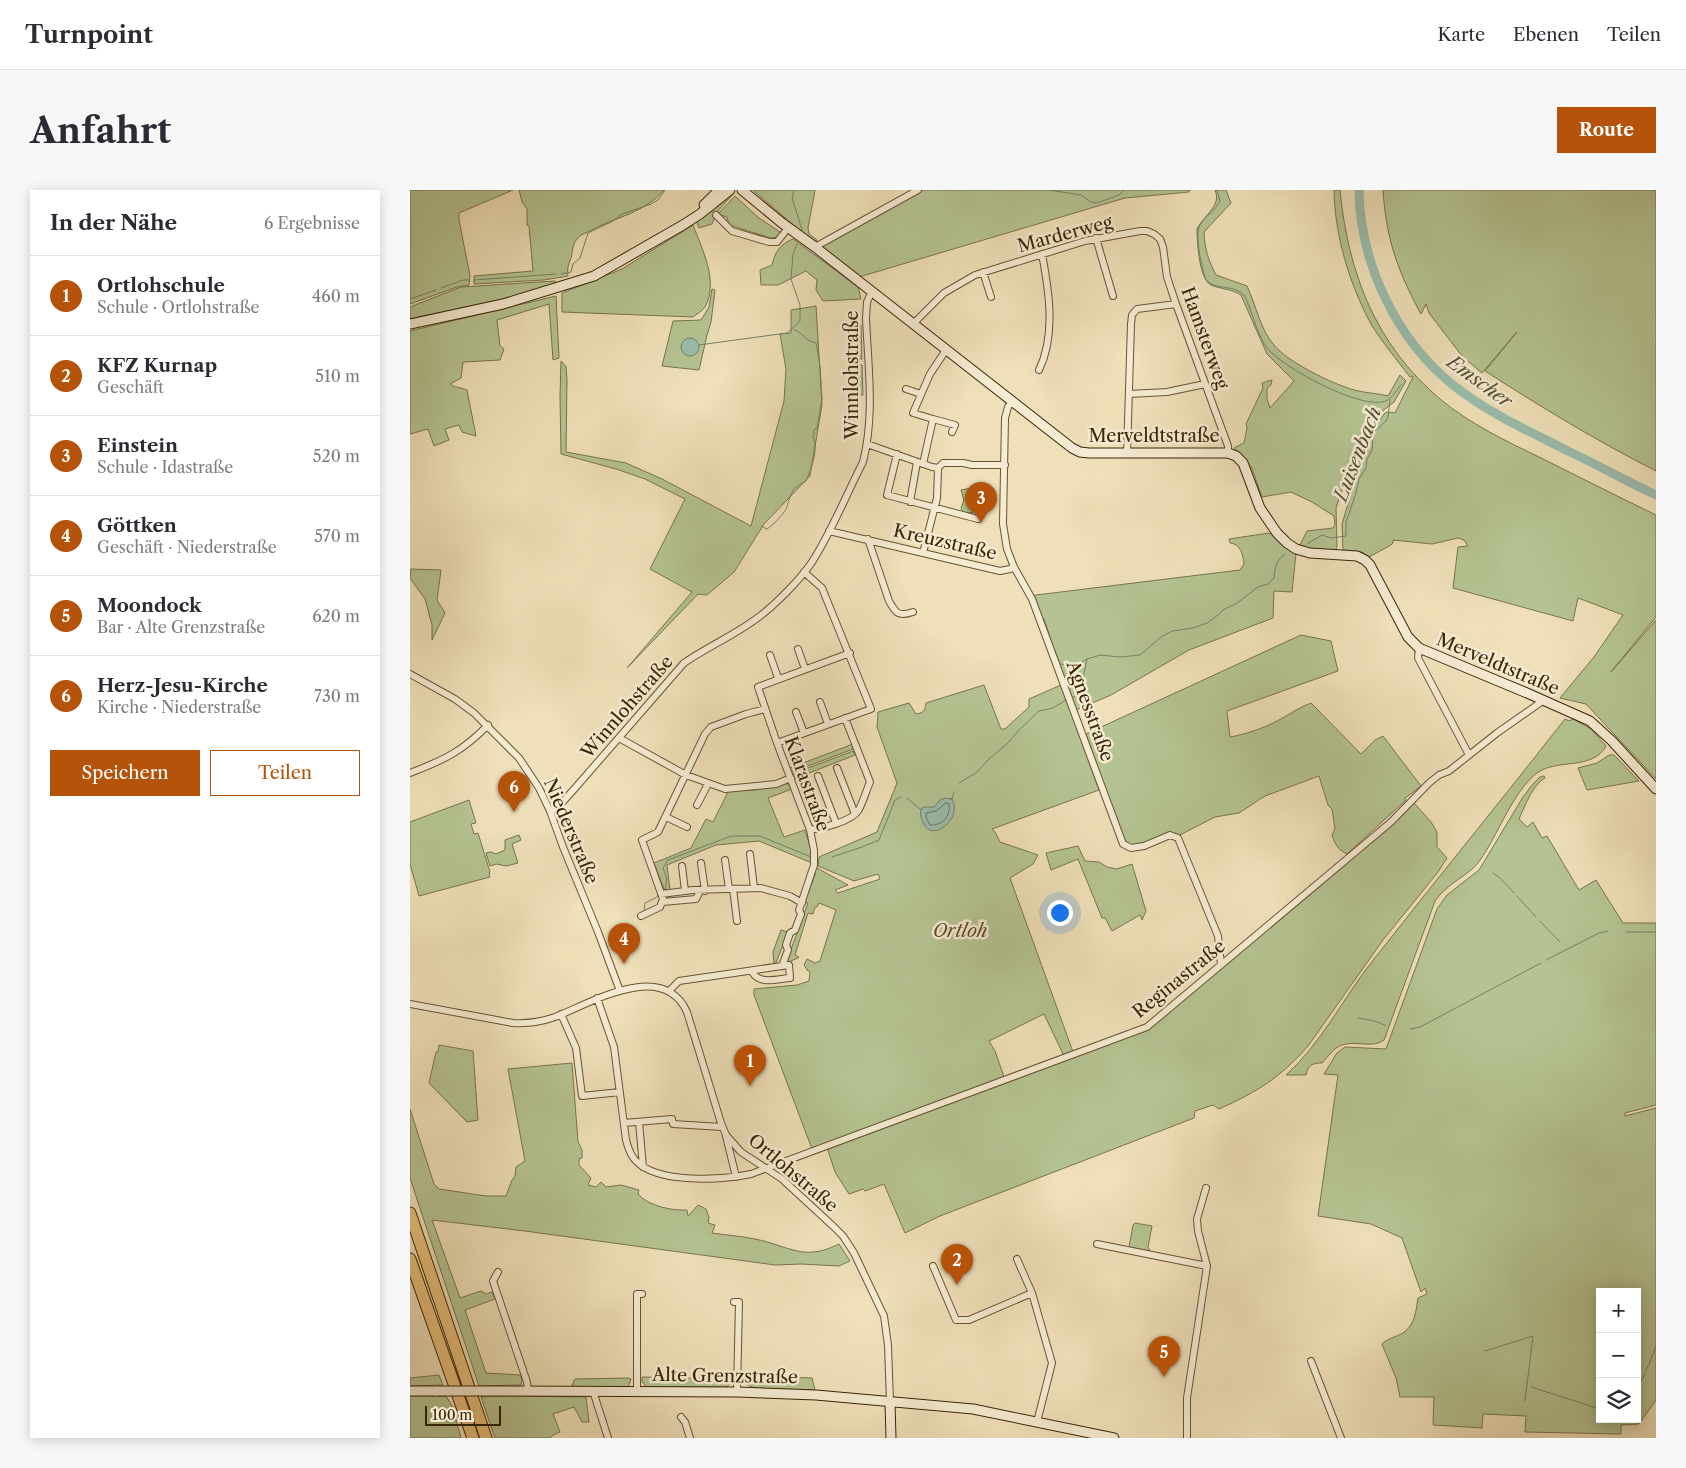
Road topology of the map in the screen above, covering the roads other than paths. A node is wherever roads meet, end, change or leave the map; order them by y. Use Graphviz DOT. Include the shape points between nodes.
graph roads {
  1 [pos="730,190"];
  2 [pos="742,190"];
  3 [pos="918,190"];
  4 [pos="716,192"];
  5 [pos="716,216"];
  6 [pos="692,219"];
  7 [pos="788,228"];
  8 [pos="1154,234"];
  9 [pos="1096,238"];
  10 [pos="816,247"];
  11 [pos="1042,254"];
  12 [pos="983,272"];
  13 [pos="872,291"];
  14 [pos="1113,296"];
  15 [pos="991,297"];
  16 [pos="1176,304"];
  17 [pos="410,324"];
  18 [pos="913,324"];
  19 [pos="946,350"];
  20 [pos="1039,370"];
  21 [pos="1205,384"];
  22 [pos="906,389"];
  23 [pos="921,394"];
  24 [pos="1130,394"];
  25 [pos="1012,402"];
  26 [pos="933,419"];
  27 [pos="952,432"];
  28 [pos="867,444"];
  29 [pos="1228,453"];
  30 [pos="896,454"];
  31 [pos="1127,454"];
  32 [pos="920,463"];
  33 [pos="1005,465"];
  34 [pos="938,468"];
  35 [pos="910,502"];
  36 [pos="934,509"];
  37 [pos="978,519"];
  38 [pos="829,531"];
  39 [pos="868,540"];
  40 [pos="923,553"];
  41 [pos="1014,567"];
  42 [pos="804,572"];
  43 [pos="913,612"];
  44 [pos="1419,648"];
  45 [pos="798,649"];
  46 [pos="850,653"];
  47 [pos="770,655"];
  48 [pos="805,669"];
  49 [pos="410,674"];
  50 [pos="778,678"];
  51 [pos="1544,700"];
  52 [pos="820,702"];
  53 [pos="765,709"];
  54 [pos="796,712"];
  55 [pos="845,718"];
  56 [pos="828,724"];
  57 [pos="488,725"];
  58 [pos="804,733"];
  59 [pos="619,738"];
  60 [pos="777,743"];
  61 [pos="1469,755"];
  62 [pos="837,768"];
  63 [pos="410,773"];
  64 [pos="686,774"];
  65 [pos="818,776"];
  66 [pos="791,778"];
  67 [pos="708,784"];
  68 [pos="1656,790"];
  69 [pos="697,805"];
  70 [pos="550,812"];
  71 [pos="855,814"];
  72 [pos="666,817"];
  73 [pos="836,823"];
  74 [pos="687,827"];
  75 [pos="810,830"];
  76 [pos="750,854"];
  77 [pos="726,860"];
  78 [pos="701,863"];
  79 [pos="682,866"];
  80 [pos="754,888"];
  81 [pos="731,889"];
  82 [pos="685,891"];
  83 [pos="702,891"];
  84 [pos="661,894"];
  85 [pos="662,902"];
  86 [pos="802,903"];
  87 [pos="641,916"];
  88 [pos="737,921"];
  89 [pos="1221,965"];
  90 [pos="782,966"];
  91 [pos="752,972"];
  92 [pos="620,991"];
  93 [pos="669,992"];
  94 [pos="597,998"];
  95 [pos="410,1004"];
  96 [pos="561,1014"];
  97 [pos="620,1092"];
  98 [pos="639,1122"];
  99 [pos="624,1123"];
  100 [pos="722,1127"];
  101 [pos="726,1135"];
  102 [pos="643,1167"];
  103 [pos="766,1168"];
  104 [pos="736,1177"];
  105 [pos="1206,1188"];
  106 [pos="410,1213"];
  107 [pos="1096,1244"];
  108 [pos="410,1259"];
  109 [pos="1017,1259"];
  110 [pos="933,1266"];
  111 [pos="1207,1266"];
  112 [pos="498,1272"];
  113 [pos="1032,1293"];
  114 [pos="642,1294"];
  115 [pos="734,1302"];
  116 [pos="1311,1361"];
  117 [pos="528,1390"];
  118 [pos="410,1391"];
  119 [pos="593,1391"];
  120 [pos="637,1391"];
  121 [pos="738,1392"];
  122 [pos="890,1402"];
  123 [pos="681,1417"];
  124 [pos="1038,1422"];
  125 [pos="474,1438"];
  126 [pos="486,1438"];
  127 [pos="608,1438"];
  128 [pos="690,1438"];
  129 [pos="890,1438"];
  130 [pos="1114,1438"];
  131 [pos="1187,1438"];
  132 [pos="1340,1438"];
  1 -- 6 [label="main road"];
  2 -- 7 [label="main road, Merveldtstraße"];
  3 -- 10 [label="street"];
  4 -- 6 [label="main road"];
  5 -- 7 [label="street" via="732,231 769,242 777,242"];
  6 -- 17 [label="main road" via="594,276 503,304"];
  7 -- 10 [label="main road, Merveldtstraße"];
  8 -- 9 [label="street, Marderweg" via="1140,231"];
  8 -- 16 [label="street, Hamsterweg" via="1163,247 1167,277"];
  9 -- 11 [label="street, Marderweg"];
  9 -- 14 [label="street"];
  10 -- 13 [label="main road, Merveldtstraße"];
  11 -- 12 [label="street, Marderweg"];
  11 -- 20 [label="street" via="1049,320 1046,350"];
  12 -- 15 [label="street"];
  12 -- 18 [label="street, Marderweg" via="944,293"];
  13 -- 18 [label="main road, Merveldtstraße"];
  13 -- 28 [label="street, Winnlohstraße" via="866,318 870,413"];
  16 -- 21 [label="street, Hamsterweg"];
  16 -- 24 [label="street" via="1137,309 1132,315"];
  18 -- 19 [label="main road, Merveldtstraße"];
  19 -- 23 [label="street"];
  19 -- 25 [label="main road, Merveldtstraße"];
  21 -- 24 [label="street" via="1167,392"];
  21 -- 29 [label="street, Hamsterweg"];
  22 -- 23 [label="street"];
  23 -- 26 [label="street" via="913,413"];
  24 -- 31 [label="street"];
  25 -- 31 [label="main road, Merveldtstraße" via="1080,452"];
  25 -- 33 [label="street, Agnesstraße" via="1005,418"];
  26 -- 27 [label="street" via="954,425"];
  26 -- 32 [label="street"];
  28 -- 30 [label="street"];
  28 -- 38 [label="street, Winnlohstraße" via="862,462"];
  29 -- 31 [label="main road, Merveldtstraße"];
  29 -- 44 [label="main road, Merveldtstraße" via="1240,460 1260,508 1286,543 1306,552 1358,556 1368,562 1408,637"];
  30 -- 32 [label="street"];
  30 -- 35 [label="street" via="887,495"];
  32 -- 34 [label="street"];
  32 -- 35 [label="street"];
  33 -- 34 [label="street" via="943,463"];
  33 -- 41 [label="street, Agnesstraße" via="1003,524"];
  34 -- 36 [label="street"];
  35 -- 36 [label="street"];
  36 -- 37 [label="street"];
  36 -- 40 [label="street"];
  38 -- 39 [label="street, Kreuzstraße"];
  38 -- 42 [label="street, Winnlohstraße"];
  39 -- 40 [label="street, Kreuzstraße"];
  39 -- 43 [label="street, Kreuzstraße" via="896,613"];
  40 -- 41 [label="street, Kreuzstraße" via="1000,571"];
  41 -- 89 [label="street, Agnesstraße" via="1032,599 1123,844 1131,848 1170,835 1178,838 1218,936"];
  42 -- 46 [label="street" via="822,588"];
  42 -- 59 [label="street, Winnlohstraße" via="758,618 684,663"];
  44 -- 51 [label="main road, Merveldtstraße"];
  44 -- 61 [label="street" via="1418,658"];
  45 -- 48 [label="street"];
  46 -- 48 [label="street, Klarastraße"];
  46 -- 55 [label="street" via="871,709"];
  47 -- 50 [label="street"];
  48 -- 50 [label="street, Klarastraße"];
  49 -- 57 [label="street, Niederstraße" via="455,699"];
  50 -- 53 [label="street, Klarastraße" via="758,687"];
  51 -- 61 [label="street, Reginastraße"];
  51 -- 68 [label="main road, Merveldtstraße" via="1597,726"];
  52 -- 56 [label="street"];
  53 -- 60 [label="street, Klarastraße"];
  53 -- 64 [label="street" via="710,727"];
  54 -- 58 [label="street"];
  55 -- 56 [label="street"];
  55 -- 71 [label="street" via="870,782"];
  56 -- 58 [label="street"];
  57 -- 63 [label="street" via="472,742 450,757"];
  57 -- 70 [label="street, Niederstraße" via="519,758"];
  58 -- 60 [label="street"];
  59 -- 64 [label="street"];
  59 -- 70 [label="street, Winnlohstraße" via="563,802"];
  60 -- 66 [label="street, Klarastraße"];
  61 -- 89 [label="street, Reginastraße" via="1429,783 1391,822"];
  62 -- 71 [label="street"];
  64 -- 67 [label="street"];
  64 -- 72 [label="street"];
  65 -- 73 [label="street"];
  66 -- 67 [label="street" via="776,784 725,788"];
  66 -- 75 [label="street, Klarastraße"];
  67 -- 69 [label="street"];
  70 -- 92 [label="street, Niederstraße"];
  71 -- 73 [label="street"];
  72 -- 74 [label="street"];
  72 -- 84 [label="street" via="658,832 642,840"];
  73 -- 75 [label="street"];
  75 -- 86 [label="street, Klarastraße" via="814,865"];
  76 -- 80 [label="street"];
  77 -- 81 [label="street"];
  78 -- 83 [label="street"];
  79 -- 82 [label="street"];
  80 -- 81 [label="street"];
  80 -- 86 [label="street" via="790,896"];
  81 -- 83 [label="street"];
  81 -- 88 [label="street"];
  82 -- 83 [label="street"];
  82 -- 84 [label="street"];
  83 -- 85 [label="street" via="696,899"];
  84 -- 85 [label="street"];
  85 -- 87 [label="street" via="660,907"];
  86 -- 90 [label="street, Klarastraße" via="795,930 790,932"];
  89 -- 103 [label="street, Reginastraße" via="1147,1028"];
  90 -- 91 [label="street, Klarastraße"];
  90 -- 91 [label="street, Klarastraße" via="789,966 790,978 761,980"];
  91 -- 93 [label="street, Klarastraße" via="679,982"];
  92 -- 93 [label="street" via="654,987"];
  92 -- 94 [label="street"];
  93 -- 100 [label="street, Ortlohstraße" via="677,996 687,1012"];
  94 -- 96 [label="street"];
  94 -- 97 [label="street" via="614,1047"];
  95 -- 96 [label="street" via="526,1024"];
  96 -- 97 [label="street" via="576,1048 582,1096"];
  97 -- 99 [label="street"];
  98 -- 99 [label="street"];
  98 -- 100 [label="street" via="672,1120 673,1124"];
  98 -- 102 [label="street"];
  99 -- 102 [label="street" via="630,1153"];
  100 -- 101 [label="street, Ortlohstraße"];
  101 -- 103 [label="street, Ortlohstraße" via="741,1152"];
  101 -- 104 [label="street, Ortlohstraße"];
  102 -- 104 [label="street, Reginastraße" via="677,1177 721,1180"];
  103 -- 104 [label="street, Reginastraße"];
  103 -- 122 [label="street, Ortlohstraße" via="833,1226 854,1253 884,1316"];
  105 -- 111 [label="street" via="1197,1219"];
  106 -- 126 [label="highway"];
  107 -- 111 [label="street"];
  108 -- 125 [label="highway"];
  109 -- 113 [label="street"];
  110 -- 113 [label="street" via="956,1320 969,1320"];
  111 -- 131 [label="street" via="1187,1398"];
  112 -- 117 [label="street" via="493,1281"];
  113 -- 124 [label="street" via="1052,1363"];
  114 -- 120 [label="street" via="637,1294"];
  115 -- 121 [label="street" via="739,1302"];
  116 -- 132 [label="street"];
  117 -- 118 [label="main road, Alte Grenzstraße, bridge"];
  117 -- 119 [label="main road, Alte Grenzstraße"];
  119 -- 120 [label="main road, Alte Grenzstraße"];
  119 -- 127 [label="street"];
  120 -- 121 [label="main road, Alte Grenzstraße"];
  121 -- 122 [label="main road, Alte Grenzstraße" via="816,1394"];
  122 -- 124 [label="main road, Alte Grenzstraße" via="972,1409"];
  122 -- 129 [label="main road"];
  123 -- 128 [label="street"];
  124 -- 130 [label="main road, Alte Grenzstraße"];
}
